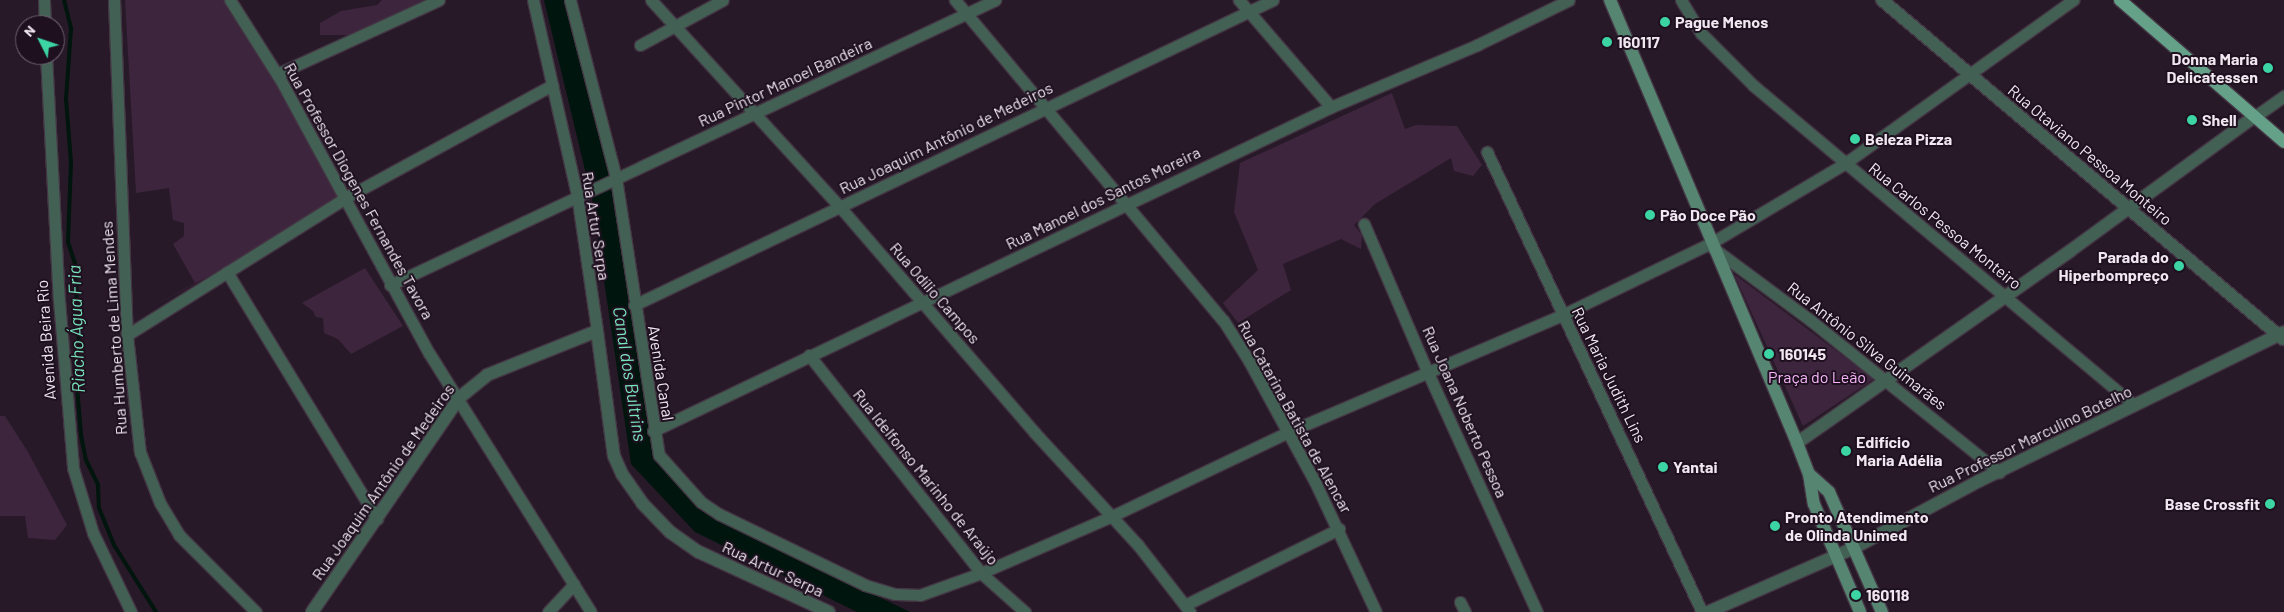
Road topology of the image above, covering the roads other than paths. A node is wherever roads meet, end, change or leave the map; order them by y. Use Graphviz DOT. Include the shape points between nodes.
graph roads {
  1 [pos="44,0"];
  2 [pos="114,0"];
  3 [pos="230,0"];
  4 [pos="439,0"];
  5 [pos="533,0"];
  6 [pos="570,0"];
  7 [pos="652,0"];
  8 [pos="723,0"];
  9 [pos="955,0"];
  10 [pos="995,0"];
  11 [pos="1238,0"];
  12 [pos="1273,0"];
  13 [pos="1569,0"];
  14 [pos="1610,0"];
  15 [pos="1681,0"];
  16 [pos="1882,0"];
  17 [pos="2073,0"];
  18 [pos="2120,0"];
  19 [pos="1248,12"];
  20 [pos="967,14"];
  21 [pos="45,15"];
  22 [pos="675,25"];
  23 [pos="640,45"];
  24 [pos="46,65"];
  25 [pos="277,74"];
  26 [pos="1967,75"];
  27 [pos="552,85"];
  28 [pos="2284,96"];
  29 [pos="1045,107"];
  30 [pos="1331,107"];
  31 [pos="756,113"];
  32 [pos="2254,117"];
  33 [pos="2284,142"];
  34 [pos="1486,152"];
  35 [pos="1844,164"];
  36 [pos="614,179"];
  37 [pos="582,193"];
  38 [pos="345,198"];
  39 [pos="1128,203"];
  40 [pos="840,207"];
  41 [pos="2129,208"];
  42 [pos="1364,224"];
  43 [pos="1712,245"];
  44 [pos="227,272"];
  45 [pos="390,285"];
  46 [pos="2007,297"];
  47 [pos="922,303"];
  48 [pos="634,305"];
  49 [pos="1562,316"];
  50 [pos="597,330"];
  51 [pos="127,335"];
  52 [pos="2282,336"];
  53 [pos="809,355"];
  54 [pos="1428,373"];
  55 [pos="1884,380"];
  56 [pos="459,398"];
  57 [pos="2134,406"];
  58 [pos="653,431"];
  59 [pos="1288,432"];
  60 [pos="1797,443"];
  61 [pos="1999,472"];
  62 [pos="1809,474"];
  63 [pos="1112,516"];
  64 [pos="377,519"];
  65 [pos="1339,529"];
  66 [pos="1854,548"];
  67 [pos="1836,556"];
  68 [pos="981,573"];
  69 [pos="574,584"];
  70 [pos="1187,608"];
  71 [pos="131,612"];
  72 [pos="256,612"];
  73 [pos="312,612"];
  74 [pos="548,612"];
  75 [pos="591,612"];
  76 [pos="829,612"];
  77 [pos="1025,612"];
  78 [pos="1376,612"];
  79 [pos="1538,612"];
  80 [pos="1702,612"];
  81 [pos="1708,612"];
  82 [pos="1860,612"];
  83 [pos="1882,612"];
  1 -- 21 [label="street"];
  2 -- 51 [label="street, Rua Humberto de Lima Mendes"];
  3 -- 25 [label="street, Rua Professor Diogenes Fernandes Tavora"];
  4 -- 25 [label="street"];
  5 -- 27 [label="street, Rua Artur Serpa"];
  6 -- 36 [label="street, Avenida Canal"];
  7 -- 22 [label="street, Rua Odílio Campos"];
  8 -- 22 [label="street"];
  9 -- 20 [label="street, Rua Catarina Batista de Alencar"];
  10 -- 20 [label="street, Rua Pintor Manoel Bandeira"];
  11 -- 19 [label="street"];
  12 -- 19 [label="street, Rua Joaquim Antônio de Medeiros"];
  13 -- 30 [label="street, Rua Manoel dos Santos Moreira" via="1476,45"];
  14 -- 43 [label="main road"];
  15 -- 35 [label="street, Rua Carlos Pessoa Monteiro" via="1709,43"];
  16 -- 26 [label="street, Rua Otaviano Pessoa Monteiro"];
  17 -- 26 [label="street"];
  18 -- 32 [label="main road"];
  19 -- 29 [label="street, Rua Joaquim Antônio de Medeiros"];
  19 -- 30 [label="street"];
  20 -- 29 [label="street, Rua Catarina Batista de Alencar"];
  20 -- 31 [label="street, Rua Pintor Manoel Bandeira"];
  22 -- 23 [label="street"];
  22 -- 31 [label="street, Rua Odílio Campos"];
  24 -- 71 [label="street, Avenida Beira Rio" via="58,300 73,468 93,533"];
  25 -- 38 [label="street, Rua Professor Diogenes Fernandes Tavora"];
  26 -- 35 [label="street"];
  26 -- 41 [label="street, Rua Otaviano Pessoa Monteiro"];
  27 -- 37 [label="street, Rua Artur Serpa"];
  27 -- 38 [label="street"];
  28 -- 32 [label="street"];
  29 -- 39 [label="street, Rua Catarina Batista de Alencar"];
  29 -- 40 [label="street, Rua Joaquim Antônio de Medeiros"];
  30 -- 39 [label="street, Rua Manoel dos Santos Moreira"];
  31 -- 36 [label="street, Rua Pintor Manoel Bandeira"];
  31 -- 40 [label="street, Rua Odílio Campos"];
  32 -- 33 [label="main road"];
  32 -- 41 [label="street"];
  34 -- 49 [label="street, Rua Maria Judith Lins"];
  35 -- 43 [label="street"];
  35 -- 46 [label="street, Rua Carlos Pessoa Monteiro"];
  36 -- 37 [label="street, Rua Pintor Manoel Bandeira"];
  36 -- 48 [label="street, Avenida Canal"];
  37 -- 45 [label="street, Rua Pintor Manoel Bandeira"];
  37 -- 50 [label="street, Rua Artur Serpa"];
  38 -- 44 [label="street"];
  38 -- 45 [label="street, Rua Professor Diogenes Fernandes Tavora"];
  39 -- 47 [label="street, Rua Manoel dos Santos Moreira"];
  39 -- 59 [label="street, Rua Catarina Batista de Alencar" via="1222,320"];
  40 -- 47 [label="street, Rua Odílio Campos"];
  40 -- 48 [label="street, Rua Joaquim Antônio de Medeiros"];
  41 -- 46 [label="street"];
  41 -- 52 [label="street, Rua Otaviano Pessoa Monteiro"];
  42 -- 54 [label="street, Rua Joana Noberto Pessoa"];
  43 -- 49 [label="street"];
  43 -- 55 [label="street, Rua Antônio Silva Guimarães"];
  43 -- 60 [label="main road"];
  44 -- 51 [label="street"];
  44 -- 64 [label="street"];
  45 -- 56 [label="street, Rua Professor Diogenes Fernandes Tavora"];
  46 -- 55 [label="street"];
  46 -- 57 [label="street, Rua Carlos Pessoa Monteiro"];
  47 -- 53 [label="street, Rua Manoel dos Santos Moreira"];
  47 -- 63 [label="street, Rua Odílio Campos"];
  48 -- 58 [label="street, Avenida Canal"];
  49 -- 54 [label="street"];
  49 -- 80 [label="street, Rua Maria Judith Lins"];
  50 -- 56 [label="street, Rua Joaquim Antônio de Medeiros" via="488,375"];
  50 -- 76 [label="street, Rua Artur Serpa" via="614,456 642,503 670,532 699,552"];
  51 -- 72 [label="street, Rua Humberto de Lima Mendes" via="134,421 140,452 153,489 179,535"];
  52 -- 57 [label="street, Rua Professor Marculino Botelho"];
  53 -- 58 [label="street, Rua Manoel dos Santos Moreira"];
  53 -- 68 [label="street, Rua Idelfonso Marinho de Araújo"];
  54 -- 59 [label="street"];
  54 -- 79 [label="street, Rua Joana Noberto Pessoa"];
  55 -- 60 [label="street"];
  55 -- 61 [label="street, Rua Antônio Silva Guimarães"];
  56 -- 64 [label="street, Rua Joaquim Antônio de Medeiros"];
  56 -- 69 [label="street, Rua Professor Diogenes Fernandes Tavora"];
  57 -- 61 [label="street, Rua Professor Marculino Botelho"];
  58 -- 68 [label="street, Avenida Canal" via="659,455 708,508 832,572 881,591 920,594"];
  59 -- 63 [label="street"];
  59 -- 65 [label="street, Rua Catarina Batista de Alencar"];
  60 -- 62 [label="main road"];
  61 -- 66 [label="street, Rua Professor Marculino Botelho"];
  62 -- 66 [label="main road" via="1829,492"];
  62 -- 67 [label="main road" via="1814,504"];
  63 -- 68 [label="street"];
  63 -- 70 [label="street, Rua Odílio Campos"];
  64 -- 73 [label="street, Rua Joaquim Antônio de Medeiros"];
  65 -- 70 [label="street"];
  65 -- 78 [label="street, Rua Catarina Batista de Alencar"];
  66 -- 67 [label="street, Rua Professor Marculino Botelho"];
  66 -- 83 [label="main road"];
  67 -- 81 [label="street, Rua Professor Marculino Botelho"];
  67 -- 82 [label="main road"];
  68 -- 77 [label="street, Rua Idelfonso Marinho de Araújo"];
  69 -- 74 [label="street"];
  69 -- 75 [label="street, Rua Professor Diogenes Fernandes Tavora"];
}
